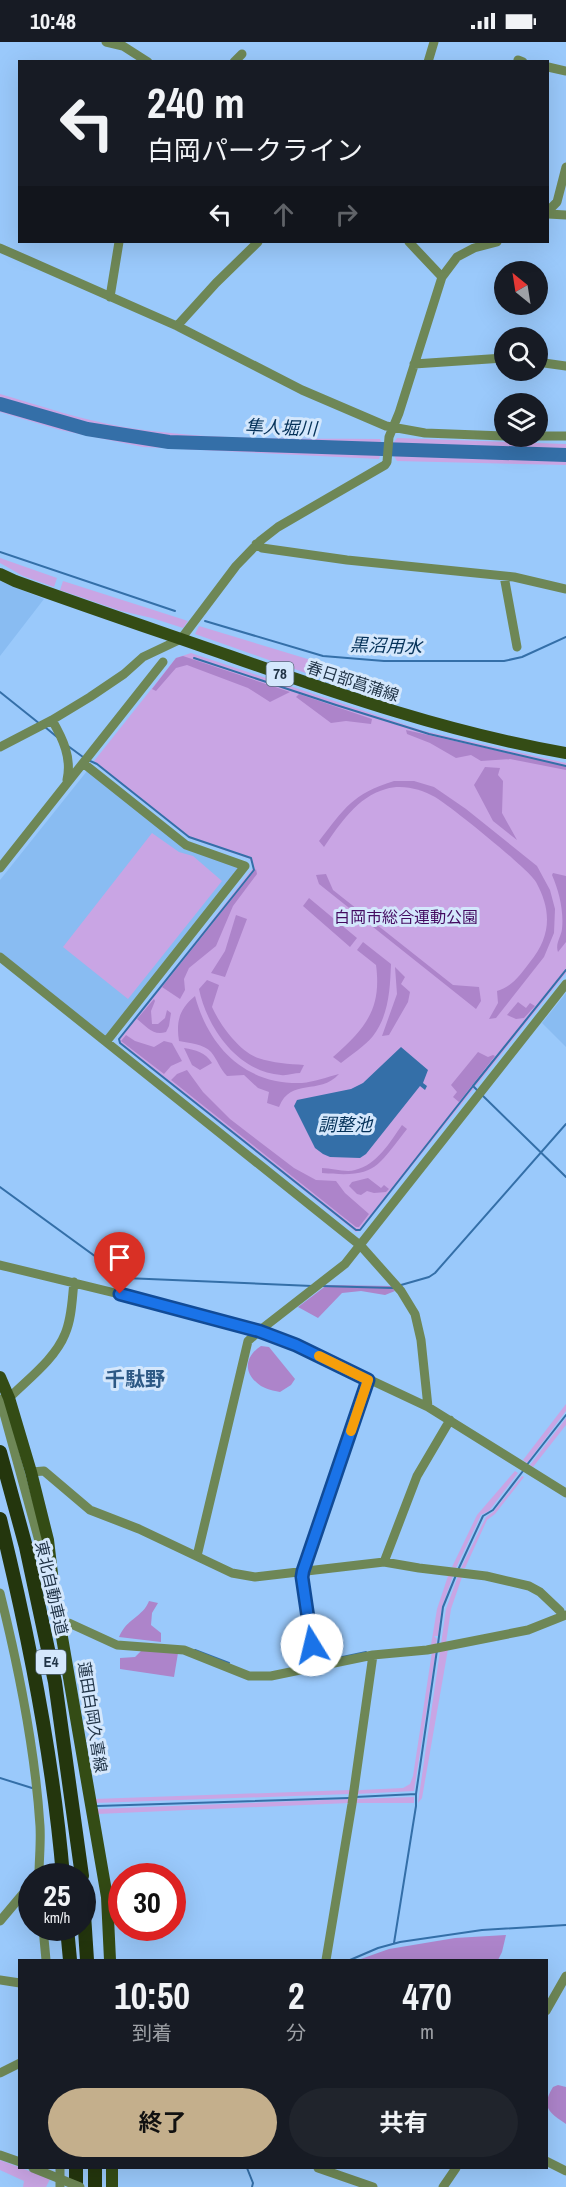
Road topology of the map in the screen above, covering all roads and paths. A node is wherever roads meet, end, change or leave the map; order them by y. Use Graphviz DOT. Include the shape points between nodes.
graph roads {
  1 [pos="106,42"];
  2 [pos="434,42"];
  3 [pos="242,54"];
  4 [pos="145,60"];
  5 [pos="236,60"];
  6 [pos="429,60"];
  7 [pos="549,67"];
  8 [pos="566,71"];
  9 [pos="566,167"];
  10 [pos="549,211"];
  11 [pos="549,212"];
  12 [pos="566,215"];
  13 [pos="119,243"];
  14 [pos="257,243"];
  15 [pos="410,243"];
  16 [pos="493,243"];
  17 [pos="0,248"];
  18 [pos="442,277"];
  19 [pos="110,297"];
  20 [pos="177,326"];
  21 [pos="494,359"];
  22 [pos="414,364"];
  23 [pos="548,364"];
  24 [pos="566,366"];
  25 [pos="392,429"];
  26 [pos="494,436"];
  27 [pos="548,436"];
  28 [pos="566,436"];
  29 [pos="256,544"];
  30 [pos="0,574"];
  31 [pos="504,576"];
  32 [pos="566,589"];
  33 [pos="181,639"];
  34 [pos="517,647"];
  35 [pos="163,662"];
  36 [pos="52,720"];
  37 [pos="0,747"];
  38 [pos="566,753"];
  39 [pos="82,763"];
  40 [pos="66,784"];
  41 [pos="0,868"];
  42 [pos="0,957"];
  43 [pos="566,984"];
  44 [pos="106,1042"];
  45 [pos="361,1246"];
  46 [pos="0,1264"];
  47 [pos="74,1282"];
  48 [pos="259,1331"];
  49 [pos="0,1377"];
  50 [pos="368,1380"];
  51 [pos="4,1398"];
  52 [pos="428,1407"];
  53 [pos="450,1420"];
  54 [pos="0,1452"];
  55 [pos="31,1472"];
  56 [pos="566,1493"];
  57 [pos="0,1519"];
  58 [pos="197,1556"];
  59 [pos="384,1562"];
  60 [pos="303,1571"];
  61 [pos="52,1574"];
  62 [pos="0,1593"];
  63 [pos="564,1616"];
  64 [pos="60,1623"];
  65 [pos="373,1655"];
  66 [pos="316,1667"];
  67 [pos="39,1863"];
  68 [pos="62,1863"];
  69 [pos="80,1863"];
  70 [pos="18,1900"];
  71 [pos="0,1921"];
  72 [pos="44,1941"];
  73 [pos="69,1941"];
  74 [pos="86,1941"];
  75 [pos="46,1959"];
  76 [pos="70,1959"];
  77 [pos="87,1959"];
  78 [pos="110,1959"];
  79 [pos="326,1959"];
  80 [pos="566,1976"];
  81 [pos="0,1980"];
  82 [pos="18,1983"];
  83 [pos="548,2008"];
  84 [pos="18,2064"];
  85 [pos="0,2073"];
  86 [pos="0,2155"];
  87 [pos="18,2161"];
  88 [pos="548,2163"];
  89 [pos="35,2169"];
  90 [pos="60,2169"];
  91 [pos="76,2169"];
  92 [pos="95,2169"];
  93 [pos="112,2169"];
  94 [pos="324,2169"];
  95 [pos="455,2169"];
  96 [pos="566,2171"];
  97 [pos="60,2187"];
  98 [pos="78,2187"];
  99 [pos="95,2187"];
  100 [pos="112,2187"];
  101 [pos="373,2187"];
  102 [pos="443,2187"];
  1 -- 4 [label="street" via="123,46"];
  2 -- 6 [label="street"];
  3 -- 5 [label="street"];
  7 -- 8 [label="street"];
  9 -- 10 [label="street" via="557,202"];
  11 -- 12 [label="street"];
  13 -- 19 [label="street"];
  14 -- 20 [label="street"];
  15 -- 18 [label="street"];
  16 -- 18 [label="street" via="457,257"];
  17 -- 19 [label="street"];
  18 -- 22 [label="street"];
  19 -- 20 [label="street"];
  20 -- 25 [label="street" via="302,390"];
  21 -- 22 [label="street"];
  22 -- 25 [label="street"];
  23 -- 24 [label="street"];
  25 -- 26 [label="street"];
  25 -- 29 [label="street" via="385,465"];
  27 -- 28 [label="street"];
  29 -- 31 [label="street" via="347,560"];
  29 -- 33 [label="street"];
  30 -- 33 [label="main road, 春日部菖蒲線 / 78"];
  31 -- 32 [label="street"];
  31 -- 34 [label="street"];
  33 -- 36 [label="street" via="143,657 124,674"];
  33 -- 38 [label="main road, 春日部菖蒲線 / 78" via="386,709"];
  35 -- 39 [label="street"];
  36 -- 37 [label="street"];
  36 -- 40 [label="street" via="67,753"];
  39 -- 40 [label="street"];
  39 -- 44 [label="street" via="186,845 245,866"];
  40 -- 41 [label="street"];
  42 -- 44 [label="street"];
  43 -- 45 [label="street"];
  44 -- 45 [label="street"];
  45 -- 48 [label="street" via="345,1264"];
  45 -- 52 [label="street" via="401,1291 415,1314"];
  46 -- 47 [label="street"];
  47 -- 48 [label="street"];
  47 -- 51 [label="street" via="70,1316 57,1348"];
  48 -- 50 [label="street"];
  48 -- 58 [label="street" via="248,1341"];
  49 -- 51 [label="main road, 蓮田白岡久喜線"];
  50 -- 52 [label="street"];
  50 -- 60 [label="street"];
  51 -- 55 [label="main road, 蓮田白岡久喜線"];
  51 -- 61 [label="street" via="39,1540"];
  52 -- 53 [label="street"];
  53 -- 56 [label="street"];
  53 -- 59 [label="street" via="417,1476"];
  54 -- 69 [label="highway, 東北自動車道 / E4" via="26,1547 55,1682"];
  55 -- 58 [label="street" via="44,1471 90,1510"];
  55 -- 61 [label="main road, 蓮田白岡久喜線"];
  57 -- 68 [label="highway, 東北自動車道 / E4" via="38,1693"];
  58 -- 60 [label="street" via="244,1576"];
  59 -- 60 [label="street"];
  59 -- 63 [label="street" via="529,1586"];
  60 -- 66 [label="street"];
  61 -- 64 [label="main road, 蓮田白岡久喜線"];
  62 -- 67 [label="street" via="33,1767 40,1826"];
  63 -- 65 [label="street" via="528,1630 430,1649"];
  64 -- 66 [label="street" via="69,1623 117,1645 184,1650 249,1676"];
  64 -- 78 [label="main road, 蓮田白岡久喜線" via="107,1897"];
  65 -- 66 [label="street"];
  65 -- 79 [label="street"];
  70 -- 71 [label="street"];
  72 -- 75 [label="street"];
  73 -- 76 [label="highway"];
  74 -- 77 [label="highway"];
  80 -- 83 [label="street"];
  81 -- 82 [label="street"];
  84 -- 85 [label="street"];
  86 -- 87 [label="street"];
  88 -- 96 [label="street"];
  89 -- 98 [label="street, bridge"];
  90 -- 97 [label="street"];
  91 -- 98 [label="highway"];
  92 -- 99 [label="highway"];
  93 -- 100 [label="main road"];
  94 -- 101 [label="street"];
  95 -- 102 [label="street"];
}
